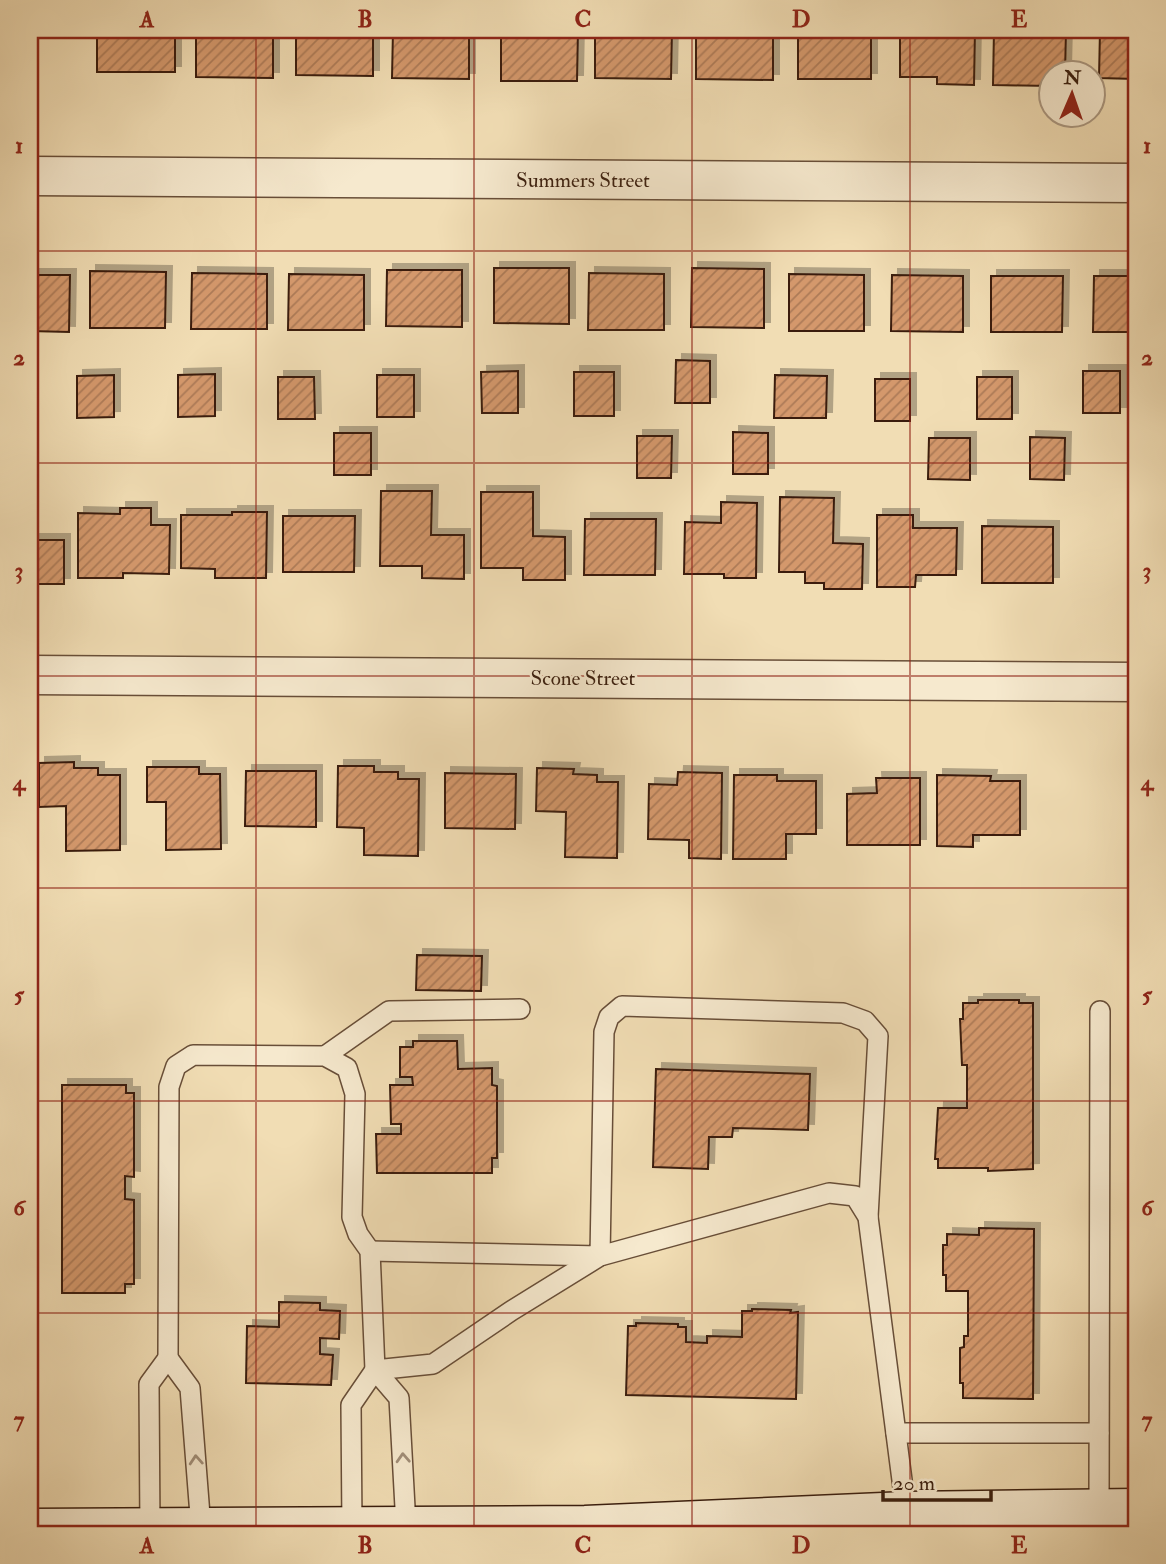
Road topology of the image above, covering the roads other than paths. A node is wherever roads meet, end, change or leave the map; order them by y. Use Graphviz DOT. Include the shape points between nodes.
graph roads {
  1 [pos="30,176"];
  2 [pos="1136,183"];
  3 [pos="30,675"];
  4 [pos="1136,682"];
  5 [pos="520,1009"];
  6 [pos="1100,1011"];
  7 [pos="325,1056"];
  8 [pos="869,1217"];
  9 [pos="370,1251"];
  10 [pos="600,1256"];
  11 [pos="168,1358"];
  12 [pos="375,1370"];
  13 [pos="897,1433"];
  14 [pos="1099,1433"];
  15 [pos="1118,1508"];
  16 [pos="906,1511"];
  17 [pos="406,1526"];
  18 [pos="352,1527"];
  19 [pos="30,1528"];
  20 [pos="201,1528"];
  21 [pos="150,1529"];
  1 -- 2 [label="street, Summers Street"];
  3 -- 4 [label="street, Scone Street"];
  5 -- 7 [label="lane" via="389,1011"];
  6 -- 14 [label="lane"];
  7 -- 9 [label="lane" via="348,1068 355,1094 352,1217"];
  7 -- 11 [label="lane" via="193,1055 176,1066 169,1087"];
  8 -- 10 [label="lane" via="855,1196 829,1193"];
  8 -- 10 [label="lane" via="877,1036 865,1021 843,1013 622,1006 609,1017 604,1032"];
  8 -- 13 [label="lane"];
  9 -- 10 [label="lane"];
  9 -- 12 [label="lane"];
  10 -- 12 [label="lane" via="433,1364"];
  20 -- 11 [label="lane, one-way" via="190,1388"];
  11 -- 21 [label="lane" via="149,1384"];
  17 -- 12 [label="lane, one-way" via="399,1398"];
  12 -- 18 [label="lane" via="351,1405"];
  13 -- 14 [label="lane"];
  13 -- 16 [label="lane"];
  14 -- 15 [label="lane"];
  15 -- 16 [label="street"];
  16 -- 17 [label="street" via="585,1525"];
  17 -- 18 [label="street"];
  18 -- 20 [label="street"];
  19 -- 21 [label="street"];
  20 -- 21 [label="street"];
}
